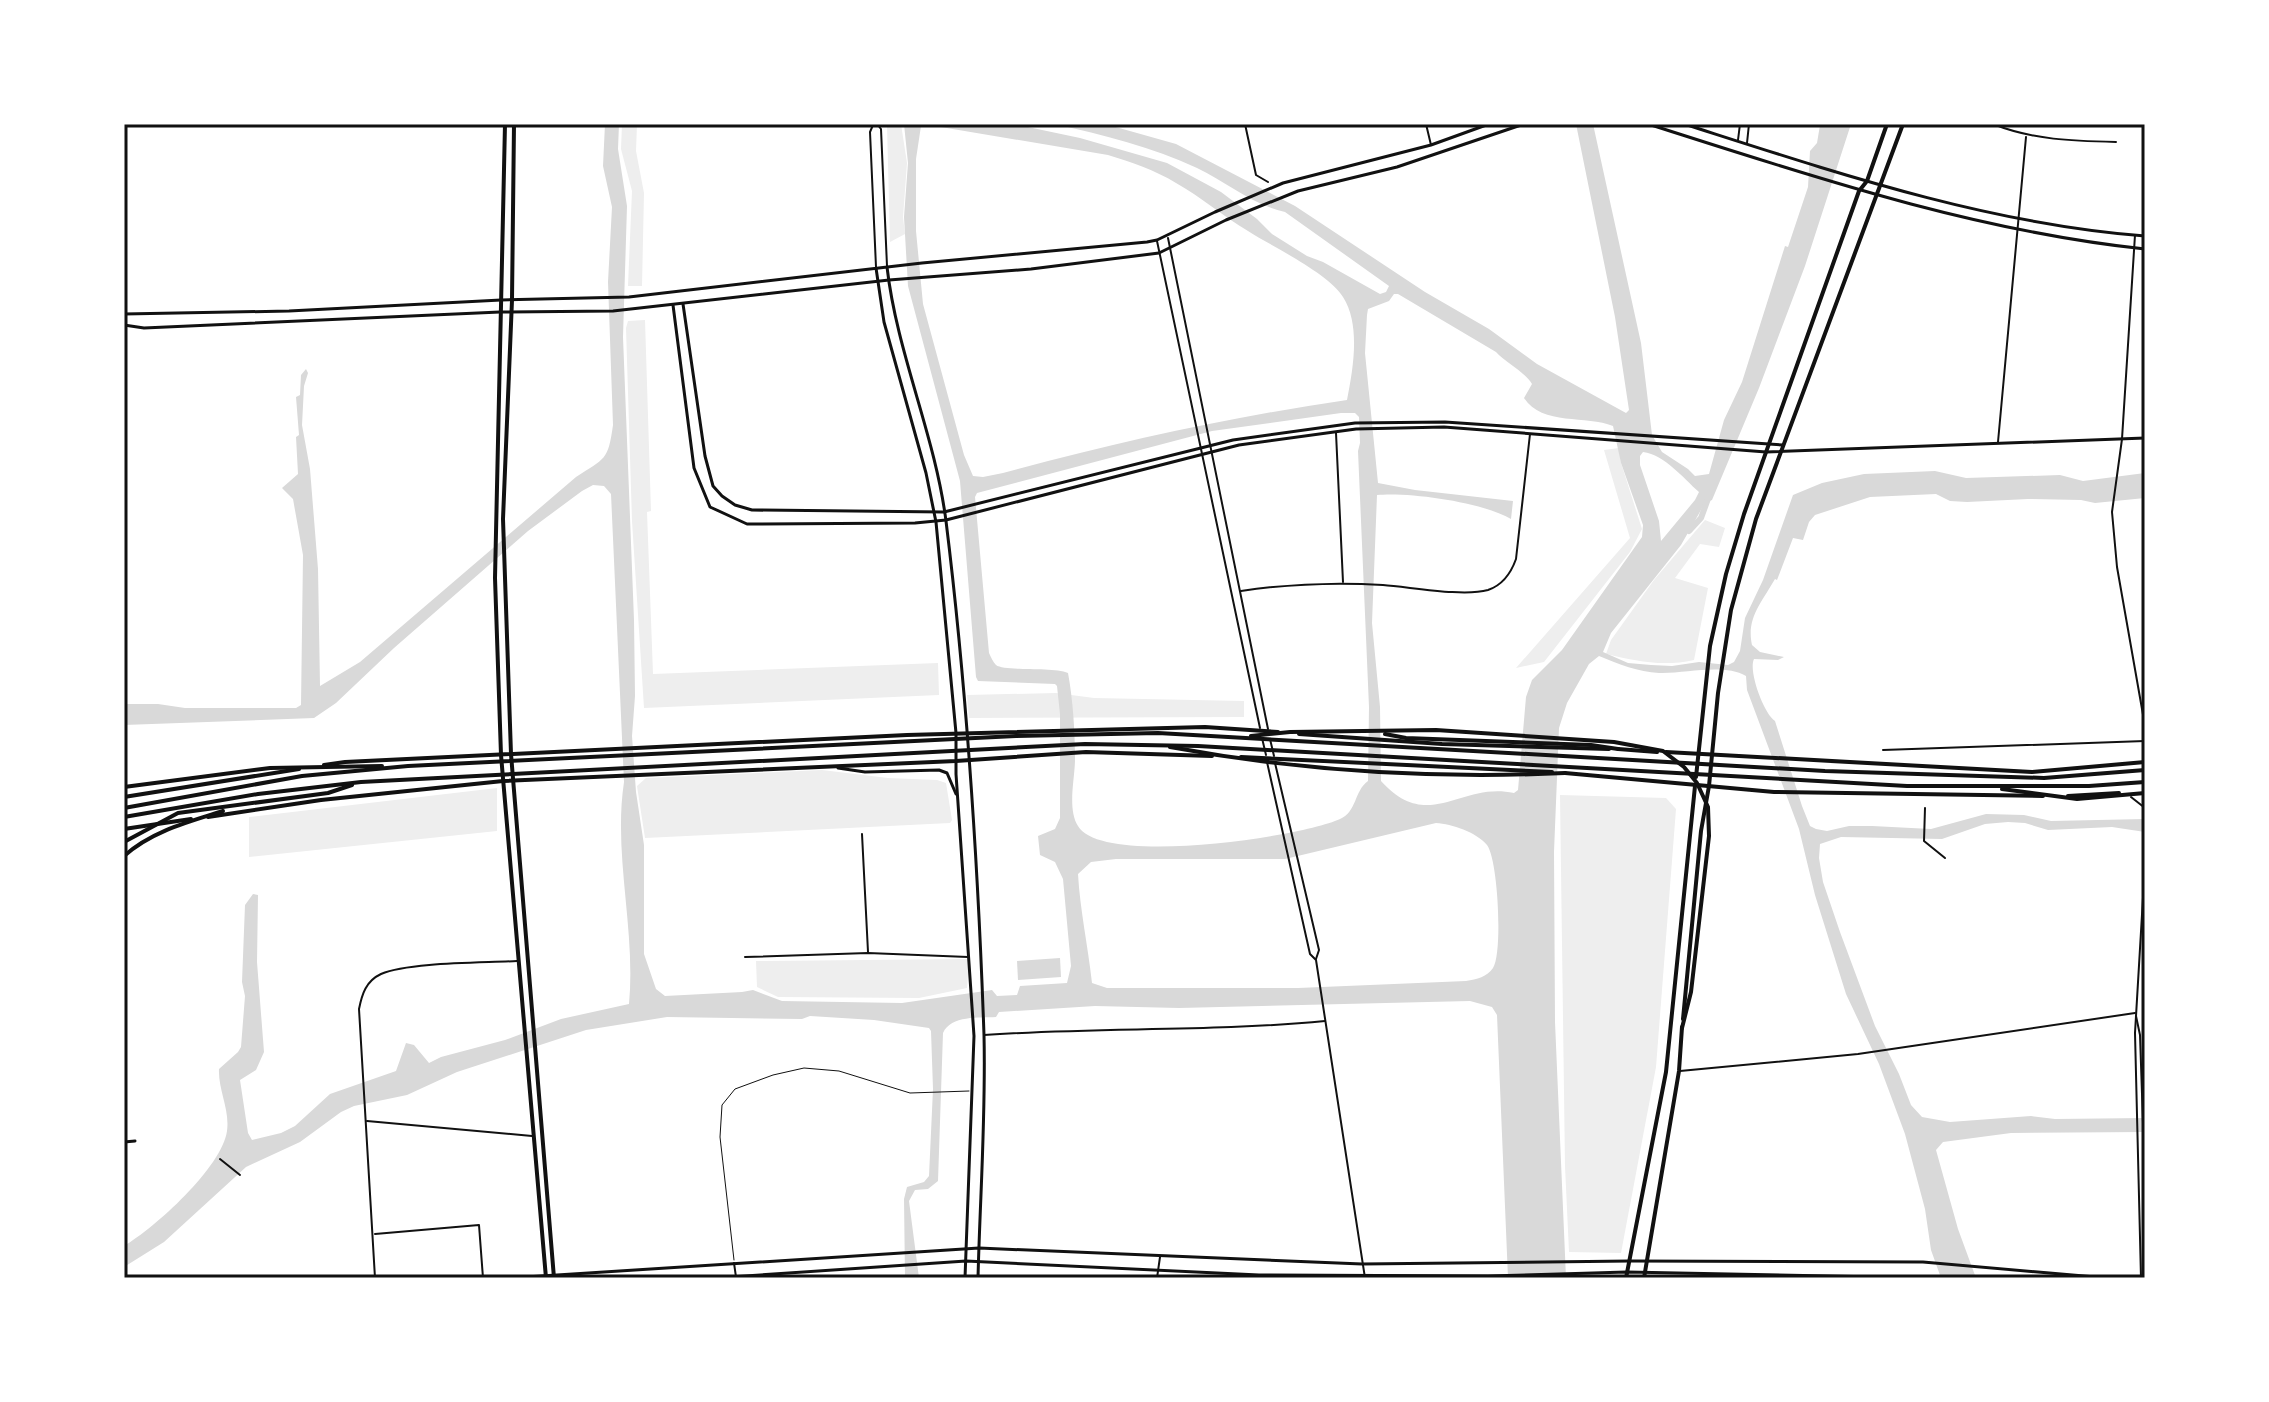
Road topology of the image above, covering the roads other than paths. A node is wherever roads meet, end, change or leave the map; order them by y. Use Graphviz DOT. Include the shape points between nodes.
graph roads {
  1 [pos="505,124"];
  2 [pos="514,124"];
  3 [pos="1245,124"];
  4 [pos="1426,124"];
  5 [pos="1489,124"];
  6 [pos="1524,124"];
  7 [pos="1648,124"];
  8 [pos="1684,124"];
  9 [pos="1740,124"];
  10 [pos="1749,124"];
  11 [pos="1887,124"];
  12 [pos="1903,124"];
  13 [pos="1993,124"];
  14 [pos="2026,137"];
  15 [pos="1738,141"];
  16 [pos="2116,142"];
  17 [pos="1747,144"];
  18 [pos="1431,145"];
  19 [pos="1867,181"];
  20 [pos="1268,182"];
  21 [pos="1881,185"];
  22 [pos="1859,191"];
  23 [pos="1877,196"];
  24 [pos="2017,216"];
  25 [pos="2016,228"];
  26 [pos="1167,235"];
  27 [pos="2135,235"];
  28 [pos="2145,236"];
  29 [pos="1157,240"];
  30 [pos="2134,247"];
  31 [pos="1170,248"];
  32 [pos="2145,249"];
  33 [pos="1159,253"];
  34 [pos="887,267"];
  35 [pos="876,268"];
  36 [pos="889,280"];
  37 [pos="877,282"];
  38 [pos="501,300"];
  39 [pos="512,300"];
  40 [pos="683,304"];
  41 [pos="673,305"];
  42 [pos="500,312"];
  43 [pos="511,313"];
  44 [pos="124,314"];
  45 [pos="124,325"];
  46 [pos="1530,431"];
  47 [pos="1336,432"];
  48 [pos="2145,438"];
  49 [pos="2122,439"];
  50 [pos="1998,443"];
  51 [pos="1769,444"];
  52 [pos="1211,445"];
  53 [pos="1783,445"];
  54 [pos="1201,447"];
  55 [pos="1212,452"];
  56 [pos="1766,452"];
  57 [pos="1780,452"];
  58 [pos="1203,454"];
  59 [pos="944,512"];
  60 [pos="934,513"];
  61 [pos="946,520"];
  62 [pos="936,522"];
  63 [pos="1343,584"];
  64 [pos="1241,591"];
  65 [pos="2145,726"];
  66 [pos="1260,730"];
  67 [pos="1268,731"];
  68 [pos="1377,732"];
  69 [pos="956,733"];
  70 [pos="966,733"];
  71 [pos="1237,738"];
  72 [pos="2145,741"];
  73 [pos="1156,745"];
  74 [pos="1618,749"];
  75 [pos="1883,750"];
  76 [pos="511,754"];
  77 [pos="1701,754"];
  78 [pos="501,755"];
  79 [pos="1713,755"];
  80 [pos="1274,757"];
  81 [pos="1266,758"];
  82 [pos="968,760"];
  83 [pos="956,761"];
  84 [pos="408,766"];
  85 [pos="827,766"];
  86 [pos="2145,766"];
  87 [pos="1566,773"];
  88 [pos="512,780"];
  89 [pos="503,781"];
  90 [pos="361,782"];
  91 [pos="2145,782"];
  92 [pos="1695,785"];
  93 [pos="1709,786"];
  94 [pos="124,787"];
  95 [pos="1988,787"];
  96 [pos="2145,792"];
  97 [pos="2128,793"];
  98 [pos="124,797"];
  99 [pos="958,801"];
  100 [pos="234,807"];
  101 [pos="124,808"];
  102 [pos="1925,808"];
  103 [pos="2145,808"];
  104 [pos="124,817"];
  105 [pos="124,829"];
  106 [pos="862,834"];
  107 [pos="124,842"];
  108 [pos="124,856"];
  109 [pos="1945,858"];
  110 [pos="2145,864"];
  111 [pos="868,953"];
  112 [pos="745,957"];
  113 [pos="969,957"];
  114 [pos="1316,960"];
  115 [pos="517,961"];
  116 [pos="2135,1013"];
  117 [pos="1326,1021"];
  118 [pos="1682,1028"];
  119 [pos="984,1035"];
  120 [pos="1679,1071"];
  121 [pos="973,1091"];
  122 [pos="367,1122"];
  123 [pos="533,1136"];
  124 [pos="135,1141"];
  125 [pos="124,1142"];
  126 [pos="220,1159"];
  127 [pos="240,1175"];
  128 [pos="2145,1182"];
  129 [pos="374,1234"];
  130 [pos="967,1248"];
  131 [pos="979,1248"];
  132 [pos="1160,1257"];
  133 [pos="966,1261"];
  134 [pos="978,1261"];
  135 [pos="1630,1261"];
  136 [pos="1647,1261"];
  137 [pos="734,1263"];
  138 [pos="1362,1264"];
  139 [pos="1157,1271"];
  140 [pos="1627,1275"];
  141 [pos="1644,1275"];
  142 [pos="554,1276"];
  143 [pos="546,1277"];
  144 [pos="736,1277"];
  145 [pos="1259,1277"];
  146 [pos="1365,1277"];
  147 [pos="375,1278"];
  148 [pos="483,1278"];
  149 [pos="510,1278"];
  150 [pos="715,1278"];
  151 [pos="965,1278"];
  152 [pos="978,1278"];
  153 [pos="1157,1278"];
  154 [pos="1927,1278"];
  155 [pos="2107,1278"];
  156 [pos="2141,1278"];
  1 -- 38 [label="main road"];
  2 -- 39 [label="main road"];
  3 -- 20 [label="street" via="1256,175"];
  4 -- 18 [label="street"];
  5 -- 18 [label="main road"];
  6 -- 31 [label="main road" via="1397,167 1286,196"];
  7 -- 22 [label="main road"];
  8 -- 15 [label="main road"];
  9 -- 15 [label="street"];
  10 -- 17 [label="street"];
  11 -- 19 [label="main road"];
  12 -- 21 [label="main road"];
  13 -- 14 [label="street"];
  14 -- 16 [label="street"];
  14 -- 24 [label="street"];
  15 -- 17 [label="main road"];
  17 -- 19 [label="main road"];
  18 -- 26 [label="main road" via="1272,187"];
  19 -- 21 [label="main road"];
  19 -- 22 [label="main road"];
  21 -- 23 [label="main road"];
  21 -- 24 [label="main road"];
  22 -- 23 [label="main road"];
  22 -- 51 [label="main road"];
  23 -- 25 [label="main road"];
  23 -- 53 [label="main road"];
  24 -- 25 [label="street"];
  24 -- 27 [label="main road"];
  25 -- 30 [label="main road"];
  25 -- 50 [label="street"];
  26 -- 29 [label="main road"];
  26 -- 31 [label="street"];
  27 -- 28 [label="main road"];
  27 -- 30 [label="street"];
  29 -- 33 [label="street"];
  29 -- 34 [label="main road"];
  30 -- 32 [label="main road"];
  30 -- 49 [label="street"];
  31 -- 33 [label="main road"];
  31 -- 52 [label="street"];
  33 -- 36 [label="main road"];
  33 -- 54 [label="street"];
  34 -- 35 [label="main road"];
  34 -- 35 [label="street" via="877,124 870,132"];
  34 -- 36 [label="main road"];
  35 -- 37 [label="main road"];
  35 -- 39 [label="main road" via="629,297"];
  36 -- 37 [label="main road"];
  36 -- 59 [label="main road"];
  37 -- 40 [label="main road"];
  37 -- 60 [label="main road"];
  38 -- 39 [label="main road"];
  38 -- 42 [label="main road"];
  38 -- 44 [label="main road"];
  39 -- 43 [label="main road"];
  40 -- 41 [label="main road"];
  40 -- 60 [label="main road" via="705,456 713,486 722,496 752,510"];
  41 -- 43 [label="main road"];
  41 -- 62 [label="main road" via="694,468 710,507 747,524"];
  42 -- 43 [label="main road"];
  42 -- 45 [label="main road"];
  42 -- 78 [label="main road" via="495,578"];
  43 -- 76 [label="main road" via="503,534"];
  46 -- 47 [label="main road" via="1444,427"];
  46 -- 51 [label="main road"];
  46 -- 52 [label="main road" via="1380,421"];
  46 -- 56 [label="main road"];
  46 -- 63 [label="street" via="1516,559 1501,583 1475,592"];
  47 -- 55 [label="main road"];
  47 -- 63 [label="street"];
  48 -- 49 [label="main road"];
  49 -- 50 [label="main road"];
  49 -- 65 [label="street" via="2112,504 2117,567"];
  50 -- 57 [label="main road"];
  51 -- 53 [label="main road"];
  51 -- 56 [label="main road"];
  52 -- 54 [label="main road"];
  52 -- 55 [label="street"];
  53 -- 57 [label="main road"];
  54 -- 58 [label="street"];
  54 -- 59 [label="main road"];
  55 -- 58 [label="main road"];
  55 -- 64 [label="street"];
  56 -- 57 [label="main road"];
  56 -- 77 [label="main road" via="1726,574 1710,646"];
  57 -- 79 [label="main road" via="1731,610"];
  58 -- 61 [label="main road"];
  58 -- 66 [label="street"];
  59 -- 60 [label="main road"];
  59 -- 61 [label="main road"];
  60 -- 62 [label="main road"];
  61 -- 62 [label="main road"];
  61 -- 70 [label="main road"];
  62 -- 69 [label="main road"];
  63 -- 64 [label="street"];
  64 -- 67 [label="street"];
  66 -- 67 [label="main road"];
  66 -- 70 [label="main road"];
  66 -- 81 [label="street"];
  67 -- 74 [label="main road" via="1390,742"];
  67 -- 80 [label="street"];
  68 -- 71 [label="main road"];
  68 -- 74 [label="main road"];
  68 -- 118 [label="main road" via="1436,730 1614,742 1663,751 1684,767 1708,807 1709,836"];
  69 -- 70 [label="main road"];
  69 -- 76 [label="main road"];
  69 -- 83 [label="main road"];
  70 -- 82 [label="main road"];
  71 -- 84 [label="main road" via="1158,733 1016,736"];
  71 -- 86 [label="main road" via="2044,778"];
  72 -- 75 [label="street"];
  73 -- 87 [label="main road" via="1230,758 1401,774"];
  73 -- 90 [label="main road" via="1085,744"];
  73 -- 95 [label="main road"];
  74 -- 77 [label="main road"];
  76 -- 78 [label="main road"];
  76 -- 88 [label="main road"];
  77 -- 79 [label="main road"];
  77 -- 92 [label="main road"];
  78 -- 89 [label="main road"];
  78 -- 98 [label="main road" via="345,762"];
  79 -- 86 [label="main road" via="2032,772"];
  79 -- 93 [label="main road"];
  80 -- 81 [label="main road"];
  80 -- 87 [label="main road"];
  80 -- 114 [label="street" via="1319,950"];
  81 -- 82 [label="main road" via="1083,753"];
  81 -- 114 [label="street" via="1310,954"];
  82 -- 83 [label="main road"];
  82 -- 119 [label="main road"];
  83 -- 85 [label="main road"];
  83 -- 99 [label="main road"];
  84 -- 94 [label="main road" via="302,766"];
  84 -- 101 [label="main road" via="302,776"];
  85 -- 88 [label="main road"];
  85 -- 99 [label="main road" via="865,772 939,770 947,773"];
  87 -- 92 [label="main road"];
  88 -- 89 [label="main road"];
  88 -- 142 [label="main road"];
  89 -- 105 [label="main road" via="321,800"];
  89 -- 115 [label="main road"];
  90 -- 100 [label="main road" via="328,793"];
  90 -- 104 [label="main road"];
  91 -- 95 [label="main road"];
  92 -- 93 [label="main road"];
  92 -- 135 [label="main road" via="1666,1072"];
  93 -- 97 [label="main road" via="1774,792"];
  93 -- 118 [label="main road"];
  95 -- 96 [label="main road" via="2077,799"];
  96 -- 97 [label="main road"];
  97 -- 103 [label="street"];
  99 -- 113 [label="main road"];
  100 -- 107 [label="main road" via="178,813"];
  100 -- 108 [label="main road" via="169,828"];
  102 -- 109 [label="street" via="1924,841"];
  106 -- 111 [label="street"];
  110 -- 116 [label="street"];
  111 -- 112 [label="street"];
  111 -- 113 [label="street"];
  113 -- 121 [label="main road"];
  114 -- 117 [label="street"];
  115 -- 122 [label="street" via="381,974 363,989 359,1009"];
  115 -- 123 [label="main road"];
  116 -- 120 [label="street" via="1858,1054"];
  116 -- 128 [label="street"];
  116 -- 156 [label="street"];
  117 -- 119 [label="street"];
  117 -- 138 [label="street"];
  118 -- 120 [label="main road"];
  119 -- 131 [label="main road"];
  120 -- 136 [label="main road"];
  121 -- 130 [label="main road"];
  121 -- 137 [label="lane" via="910,1093 829,1069 804,1068 728,1094 720,1137"];
  122 -- 123 [label="street"];
  122 -- 129 [label="street"];
  123 -- 143 [label="main road"];
  124 -- 125 [label="main road"];
  126 -- 127 [label="street"];
  129 -- 147 [label="street"];
  129 -- 148 [label="street" via="479,1225"];
  130 -- 131 [label="main road"];
  130 -- 133 [label="main road"];
  130 -- 137 [label="main road"];
  131 -- 132 [label="main road"];
  131 -- 134 [label="main road"];
  132 -- 138 [label="main road"];
  132 -- 139 [label="street"];
  133 -- 134 [label="main road"];
  133 -- 144 [label="main road"];
  133 -- 151 [label="main road"];
  134 -- 139 [label="main road"];
  134 -- 152 [label="main road"];
  135 -- 136 [label="main road"];
  135 -- 138 [label="main road"];
  135 -- 140 [label="main road"];
  136 -- 141 [label="main road"];
  136 -- 155 [label="main road" via="1923,1262"];
  137 -- 142 [label="main road"];
  137 -- 144 [label="street"];
  138 -- 146 [label="street"];
  139 -- 145 [label="main road"];
  139 -- 153 [label="street"];
  140 -- 141 [label="main road"];
  140 -- 146 [label="main road"];
  141 -- 154 [label="main road"];
  142 -- 143 [label="main road"];
  143 -- 149 [label="main road"];
  144 -- 150 [label="main road"];
  145 -- 146 [label="main road"];
}
